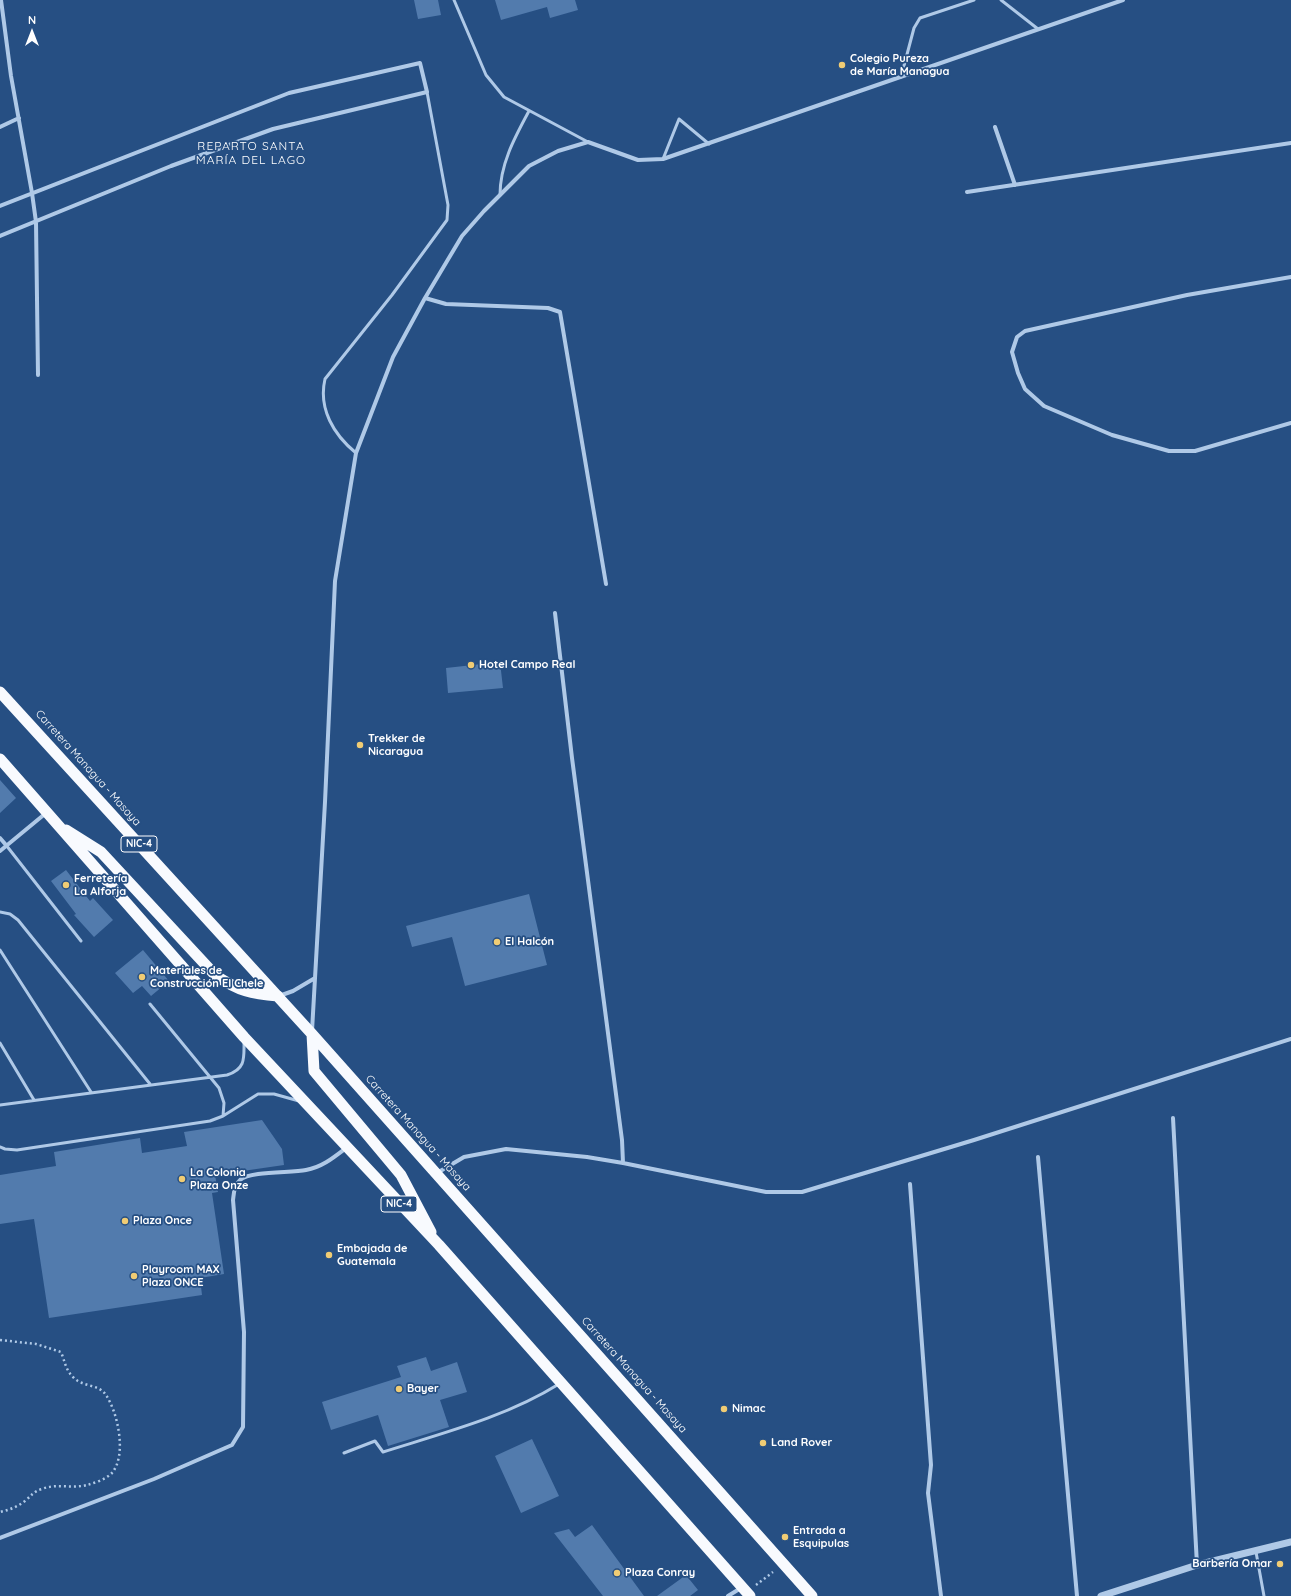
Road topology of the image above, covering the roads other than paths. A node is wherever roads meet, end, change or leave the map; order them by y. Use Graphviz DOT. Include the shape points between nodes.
graph roads {
  1 [pos="1,0"];
  2 [pos="454,0"];
  3 [pos="974,0"];
  4 [pos="1001,0"];
  5 [pos="1123,0"];
  6 [pos="1038,29"];
  7 [pos="901,77"];
  8 [pos="427,92"];
  9 [pos="529,111"];
  10 [pos="19,118"];
  11 [pos="995,126"];
  12 [pos="0,127"];
  13 [pos="588,142"];
  14 [pos="1291,143"];
  15 [pos="709,144"];
  16 [pos="663,159"];
  17 [pos="1015,185"];
  18 [pos="32,192"];
  19 [pos="967,192"];
  20 [pos="500,196"];
  21 [pos="0,206"];
  22 [pos="36,222"];
  23 [pos="0,236"];
  24 [pos="1291,277"];
  25 [pos="425,298"];
  26 [pos="38,376"];
  27 [pos="1291,423"];
  28 [pos="356,453"];
  29 [pos="606,584"];
  30 [pos="555,613"];
  31 [pos="0,692"];
  32 [pos="0,759"];
  33 [pos="46,813"];
  34 [pos="54,822"];
  35 [pos="0,838"];
  36 [pos="6,845"];
  37 [pos="0,851"];
  38 [pos="0,912"];
  39 [pos="81,942"];
  40 [pos="0,950"];
  41 [pos="315,978"];
  42 [pos="278,996"];
  43 [pos="150,1004"];
  44 [pos="312,1034"];
  45 [pos="244,1037"];
  46 [pos="1291,1039"];
  47 [pos="0,1043"];
  48 [pos="210,1077"];
  49 [pos="150,1084"];
  50 [pos="91,1092"];
  51 [pos="34,1100"];
  52 [pos="304,1102"];
  53 [pos="0,1105"];
  54 [pos="223,1116"];
  55 [pos="1173,1118"];
  56 [pos="0,1147"];
  57 [pos="346,1148"];
  58 [pos="1038,1157"];
  59 [pos="623,1163"];
  60 [pos="436,1173"];
  61 [pos="910,1184"];
  62 [pos="439,1246"];
  63 [pos="560,1383"];
  64 [pos="344,1453"];
  65 [pos="0,1538"];
  66 [pos="1291,1542"];
  67 [pos="1256,1550"];
  68 [pos="1197,1565"];
  69 [pos="746,1592"];
  70 [pos="728,1596"];
  71 [pos="812,1596"];
  72 [pos="941,1596"];
  73 [pos="1077,1596"];
  74 [pos="1101,1596"];
  75 [pos="1264,1596"];
  1 -- 10 [label="street"];
  2 -- 9 [label="lane" via="486,75 504,97"];
  3 -- 7 [label="lane" via="920,18 914,28"];
  4 -- 6 [label="lane"];
  5 -- 6 [label="street"];
  6 -- 7 [label="street"];
  7 -- 15 [label="street"];
  8 -- 18 [label="street" via="420,63 289,93"];
  8 -- 22 [label="street" via="273,129 171,166"];
  8 -- 28 [label="lane" via="448,204 447,220 392,295 325,379 321,394 325,410 338,436"];
  9 -- 13 [label="lane"];
  9 -- 20 [label="lane" via="512,142 500,182"];
  10 -- 12 [label="street"];
  10 -- 18 [label="street"];
  11 -- 17 [label="street"];
  13 -- 16 [label="street" via="638,160"];
  13 -- 20 [label="street" via="558,151 529,166"];
  14 -- 17 [label="street"];
  15 -- 16 [label="street"];
  15 -- 16 [label="lane" via="679,119"];
  17 -- 19 [label="street"];
  18 -- 21 [label="street"];
  18 -- 22 [label="street"];
  20 -- 25 [label="street" via="462,236"];
  22 -- 23 [label="street"];
  22 -- 26 [label="street"];
  24 -- 27 [label="street" via="1187,295 1025,331 1017,337 1012,352 1025,389 1044,406 1112,435 1169,451 1195,451"];
  25 -- 28 [label="street" via="393,357"];
  25 -- 29 [label="street" via="446,304 548,308 560,312"];
  28 -- 41 [label="street" via="335,581"];
  30 -- 59 [label="street"];
  31 -- 42 [label="highway, Carretera Managua - Masaya / NIC-4"];
  32 -- 33 [label="highway, NIC-4"];
  33 -- 34 [label="highway, NIC-4"];
  33 -- 36 [label="street"];
  34 -- 42 [label="highway" via="101,852 216,976 246,992"];
  34 -- 45 [label="highway, NIC-4"];
  35 -- 36 [label="street"];
  36 -- 37 [label="street"];
  36 -- 39 [label="lane"];
  38 -- 49 [label="lane" via="10,914 18,920"];
  40 -- 50 [label="lane"];
  41 -- 42 [label="street" via="293,991"];
  41 -- 44 [label="street"];
  42 -- 44 [label="highway, Carretera Managua - Masaya / NIC-4"];
  43 -- 48 [label="lane"];
  44 -- 60 [label="highway, Carretera Managua - Masaya / NIC-4"];
  44 -- 62 [label="highway" via="314,1071 401,1175"];
  45 -- 48 [label="lane" via="242,1066 236,1072"];
  45 -- 52 [label="highway, NIC-4"];
  46 -- 59 [label="street" via="802,1192 766,1192"];
  47 -- 51 [label="lane"];
  48 -- 49 [label="lane"];
  48 -- 54 [label="lane" via="222,1094"];
  49 -- 50 [label="lane"];
  50 -- 51 [label="lane"];
  51 -- 53 [label="lane"];
  52 -- 54 [label="lane" via="274,1094 258,1094"];
  52 -- 57 [label="highway, NIC-4"];
  54 -- 56 [label="lane" via="210,1121 17,1150 5,1150"];
  55 -- 68 [label="street"];
  57 -- 62 [label="highway, NIC-4"];
  57 -- 65 [label="street" via="325,1164 307,1170 250,1176 240,1180 234,1188 244,1332 243,1427 232,1445"];
  58 -- 73 [label="street"];
  59 -- 60 [label="street" via="506,1149 464,1157"];
  60 -- 71 [label="highway, Carretera Managua - Masaya / NIC-4"];
  61 -- 72 [label="street" via="931,1465 928,1493"];
  62 -- 63 [label="highway, NIC-4"];
  63 -- 64 [label="lane" via="538,1397 484,1420 383,1452 375,1441"];
  63 -- 69 [label="highway, NIC-4"];
  66 -- 67 [label="street"];
  67 -- 68 [label="street"];
  67 -- 75 [label="lane"];
  68 -- 74 [label="street"];
  69 -- 70 [label="street"];
}
